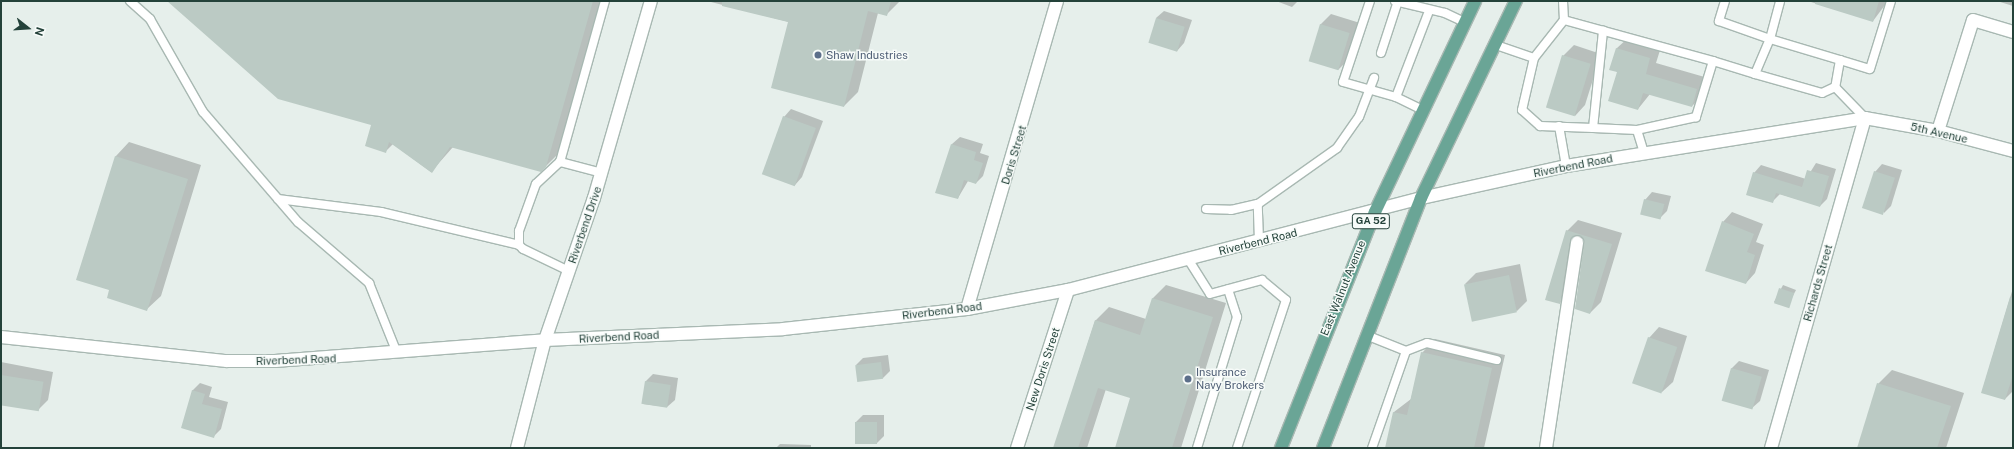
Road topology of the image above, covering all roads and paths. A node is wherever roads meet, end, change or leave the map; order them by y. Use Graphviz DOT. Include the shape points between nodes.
graph roads {
  1 [pos="130,1"];
  2 [pos="605,1"];
  3 [pos="650,1"];
  4 [pos="1057,1"];
  5 [pos="1370,1"];
  6 [pos="1396,1"];
  7 [pos="1475,1"];
  8 [pos="1516,1"];
  9 [pos="1563,1"];
  10 [pos="1725,1"];
  11 [pos="1780,1"];
  12 [pos="1891,1"];
  13 [pos="1428,11"];
  14 [pos="1564,20"];
  15 [pos="1464,22"];
  16 [pos="1603,31"];
  17 [pos="2013,32"];
  18 [pos="1770,39"];
  19 [pos="1496,45"];
  20 [pos="1381,53"];
  21 [pos="1534,58"];
  22 [pos="1840,60"];
  23 [pos="1713,61"];
  24 [pos="1755,74"];
  25 [pos="1374,78"];
  26 [pos="1835,87"];
  27 [pos="1371,90"];
  28 [pos="1396,97"];
  29 [pos="1423,110"];
  30 [pos="1865,118"];
  31 [pos="1559,126"];
  32 [pos="1593,128"];
  33 [pos="1637,130"];
  34 [pos="1938,131"];
  35 [pos="2013,151"];
  36 [pos="1644,153"];
  37 [pos="560,162"];
  38 [pos="1566,166"];
  39 [pos="602,173"];
  40 [pos="1421,198"];
  41 [pos="278,199"];
  42 [pos="1258,204"];
  43 [pos="1206,209"];
  44 [pos="1374,212"];
  45 [pos="1260,241"];
  46 [pos="1577,242"];
  47 [pos="519,245"];
  48 [pos="1188,259"];
  49 [pos="569,271"];
  50 [pos="1228,289"];
  51 [pos="1068,290"];
  52 [pos="967,309"];
  53 [pos="1366,335"];
  54 [pos="1,337"];
  55 [pos="545,340"];
  56 [pos="1406,351"];
  57 [pos="397,353"];
  58 [pos="1497,360"];
  59 [pos="517,448"];
  60 [pos="1017,448"];
  61 [pos="1197,448"];
  62 [pos="1237,448"];
  63 [pos="1281,448"];
  64 [pos="1323,448"];
  65 [pos="1372,448"];
  66 [pos="1546,448"];
  67 [pos="1771,448"];
  1 -- 41 [label="lane" via="150,19 203,112"];
  2 -- 37 [label="lane"];
  3 -- 39 [label="street, Riverbend Drive"];
  4 -- 52 [label="street, Doris Street"];
  5 -- 27 [label="lane" via="1343,82"];
  6 -- 13 [label="lane"];
  6 -- 20 [label="lane"];
  7 -- 15 [label="main road, East Walnut Avenue / GA 52"];
  8 -- 19 [label="main road"];
  9 -- 14 [label="lane"];
  10 -- 18 [label="lane" via="1719,21"];
  11 -- 18 [label="lane"];
  12 -- 22 [label="lane" via="1870,68"];
  13 -- 15 [label="lane"];
  13 -- 28 [label="lane"];
  14 -- 16 [label="lane"];
  14 -- 21 [label="lane"];
  15 -- 29 [label="main road, East Walnut Avenue / GA 52"];
  16 -- 23 [label="lane"];
  16 -- 32 [label="lane"];
  17 -- 34 [label="street" via="1973,20"];
  18 -- 22 [label="lane"];
  18 -- 24 [label="lane"];
  19 -- 21 [label="lane"];
  19 -- 40 [label="main road"];
  21 -- 31 [label="lane" via="1522,110 1540,126"];
  22 -- 26 [label="lane"];
  23 -- 24 [label="lane"];
  23 -- 33 [label="lane" via="1696,117"];
  24 -- 26 [label="lane" via="1822,93"];
  25 -- 27 [label="lane"];
  26 -- 30 [label="lane"];
  27 -- 28 [label="lane"];
  27 -- 42 [label="lane" via="1359,117 1337,148"];
  28 -- 29 [label="lane"];
  29 -- 44 [label="main road, East Walnut Avenue / GA 52"];
  30 -- 34 [label="street, 5th Avenue"];
  30 -- 36 [label="street, Riverbend Road"];
  30 -- 67 [label="street, Richards Street"];
  31 -- 32 [label="lane"];
  31 -- 38 [label="lane"];
  32 -- 33 [label="lane"];
  33 -- 36 [label="lane"];
  34 -- 35 [label="street, 5th Avenue"];
  36 -- 38 [label="street, Riverbend Road"];
  37 -- 39 [label="lane"];
  37 -- 47 [label="lane" via="536,184 519,231"];
  38 -- 40 [label="street, Riverbend Road"];
  39 -- 49 [label="street, Riverbend Drive"];
  40 -- 44 [label="street, Riverbend Road"];
  40 -- 53 [label="main road"];
  41 -- 47 [label="lane" via="381,212"];
  41 -- 57 [label="lane" via="298,222 369,283"];
  42 -- 43 [label="lane" via="1230,210"];
  42 -- 45 [label="lane"];
  44 -- 45 [label="street, Riverbend Road"];
  44 -- 63 [label="main road, East Walnut Avenue / GA 52"];
  45 -- 48 [label="street, Riverbend Road"];
  46 -- 66 [label="street"];
  47 -- 49 [label="lane"];
  48 -- 50 [label="lane" via="1210,294"];
  48 -- 51 [label="street, Riverbend Road"];
  49 -- 55 [label="street, Riverbend Drive"];
  50 -- 61 [label="lane" via="1237,317"];
  50 -- 62 [label="lane" via="1262,280 1286,300"];
  51 -- 52 [label="street, Riverbend Road"];
  51 -- 60 [label="street, New Doris Street"];
  52 -- 55 [label="street, Riverbend Road" via="783,329"];
  53 -- 56 [label="lane"];
  53 -- 64 [label="main road"];
  54 -- 57 [label="street, Riverbend Road" via="227,361"];
  55 -- 57 [label="street, Riverbend Road"];
  55 -- 59 [label="street, Riverbend Drive"];
  56 -- 58 [label="lane" via="1427,343"];
  56 -- 65 [label="lane"];
}
